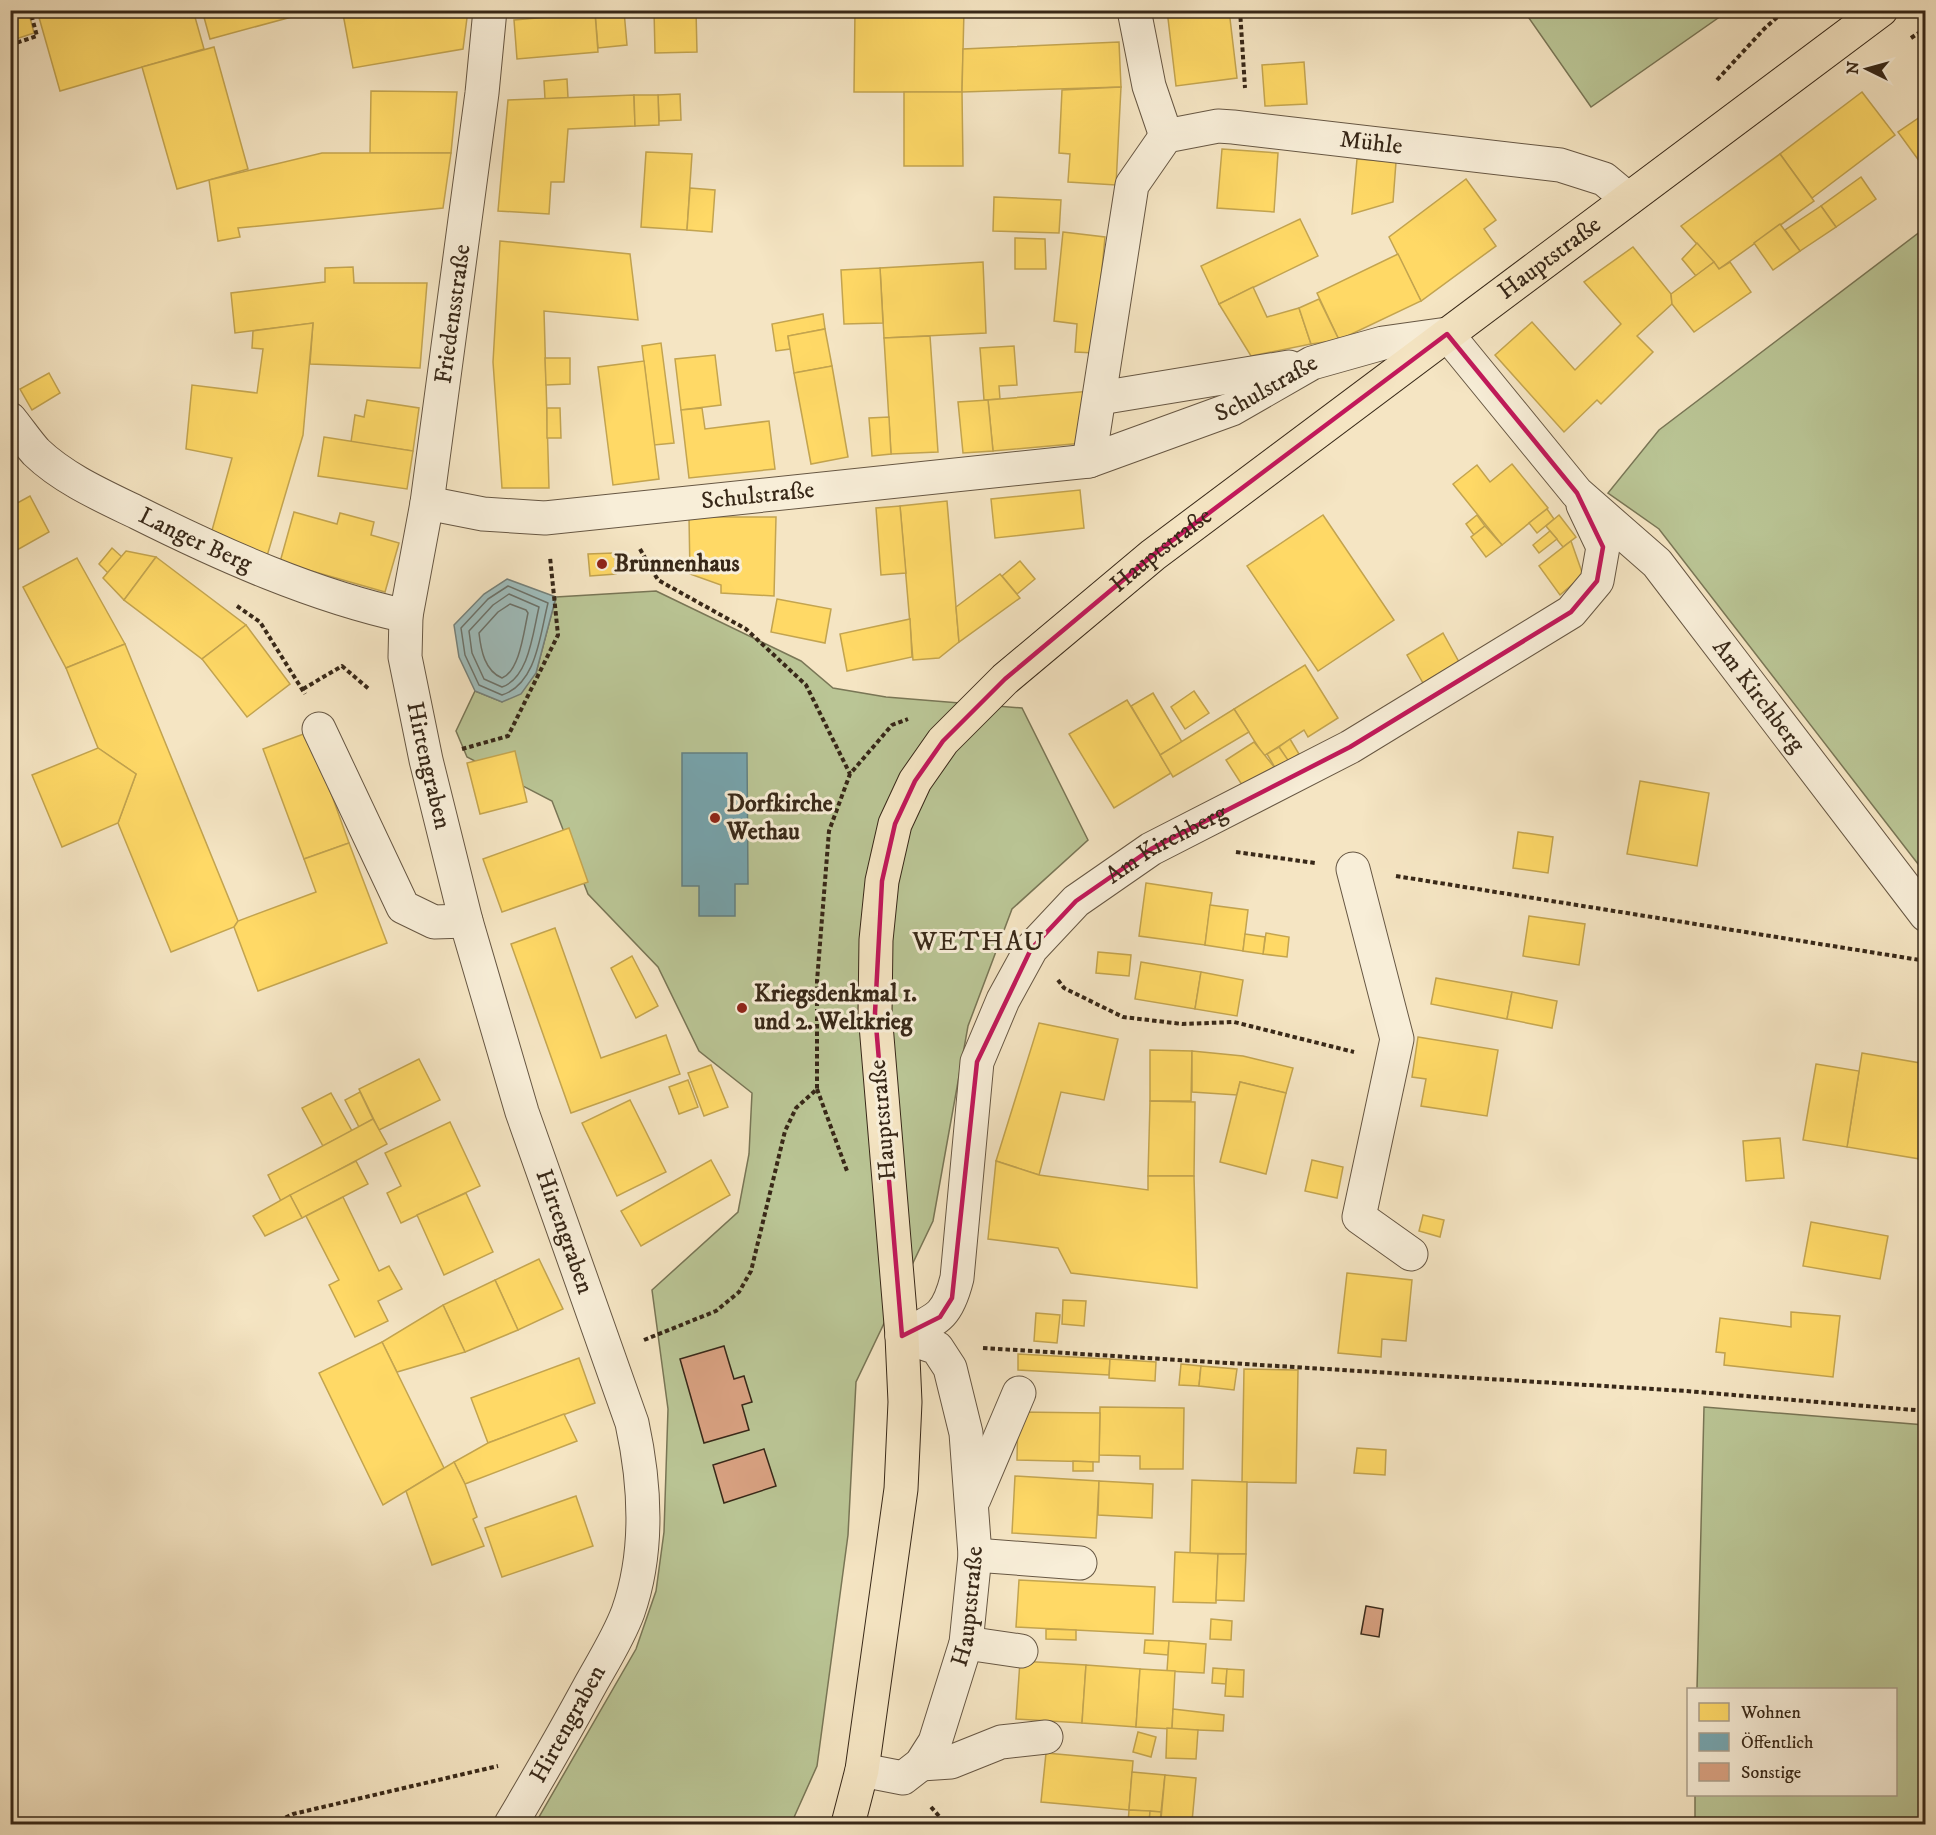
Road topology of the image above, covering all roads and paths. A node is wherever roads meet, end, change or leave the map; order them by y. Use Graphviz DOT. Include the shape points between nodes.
graph roads {
  1 [pos="30,10"];
  2 [pos="490,10"];
  3 [pos="1134,10"];
  4 [pos="1240,10"];
  5 [pos="1881,10"];
  6 [pos="10,45"];
  7 [pos="1233,127"];
  8 [pos="1166,136"];
  9 [pos="1628,199"];
  10 [pos="1447,334"];
  11 [pos="1312,363"];
  12 [pos="1100,398"];
  13 [pos="10,419"];
  14 [pos="1089,461"];
  15 [pos="1577,493"];
  16 [pos="427,504"];
  17 [pos="618,512"];
  18 [pos="546,518"];
  19 [pos="233,603"];
  20 [pos="406,616"];
  21 [pos="303,689"];
  22 [pos="416,717"];
  23 [pos="912,717"];
  24 [pos="318,729"];
  25 [pos="426,760"];
  26 [pos="850,774"];
  27 [pos="1233,852"];
  28 [pos="1353,869"];
  29 [pos="1926,915"];
  30 [pos="466,921"];
  31 [pos="1031,949"];
  32 [pos="1926,961"];
  33 [pos="1393,1061"];
  34 [pos="817,1089"];
  35 [pos="848,1176"];
  36 [pos="1411,1254"];
  37 [pos="902,1336"];
  38 [pos="975,1348"];
  39 [pos="610,1353"];
  40 [pos="1019,1393"];
  41 [pos="1926,1411"];
  42 [pos="973,1501"];
  43 [pos="975,1555"];
  44 [pos="1080,1563"];
  45 [pos="966,1643"];
  46 [pos="1021,1651"];
  47 [pos="1046,1737"];
  48 [pos="921,1764"];
  49 [pos="862,1770"];
  50 [pos="540,1775"];
  51 [pos="272,1824"];
  52 [pos="511,1824"];
  53 [pos="848,1824"];
  1 -- 6 [label="path" via="37,36"];
  2 -- 16 [label="street, Friedensstraße"];
  3 -- 8 [label="street" via="1149,86"];
  4 -- 7 [label="path" via="1246,100"];
  5 -- 9 [label="main road, Hauptstraße"];
  7 -- 8 [label="street, Mühle"];
  7 -- 9 [label="street, Mühle" via="1560,165 1604,179"];
  8 -- 12 [label="street" via="1132,185"];
  9 -- 10 [label="main road, Hauptstraße"];
  10 -- 11 [label="street, Schulstraße" via="1383,343"];
  10 -- 15 [label="street, Am Kirchberg"];
  10 -- 37 [label="main road, Hauptstraße" via="1153,555 1031,657 943,741 915,781 895,824 882,881 874,1013"];
  11 -- 12 [label="street"];
  11 -- 14 [label="street, Schulstraße" via="1232,409"];
  12 -- 14 [label="street"];
  13 -- 20 [label="street, Langer Berg" via="36,452 88,489 264,569 366,607"];
  14 -- 17 [label="street, Schulstraße"];
  15 -- 29 [label="street, Am Kirchberg" via="1657,564"];
  15 -- 31 [label="street, Am Kirchberg" via="1603,547 1597,581 1571,612 1350,747 1152,849 1077,901"];
  16 -- 18 [label="street, Schulstraße" via="483,514"];
  16 -- 20 [label="street, Friedensstraße"];
  17 -- 18 [label="street, Schulstraße"];
  17 -- 26 [label="path" via="658,580 746,629 806,685"];
  18 -- 25 [label="path" via="558,635 508,736"];
  19 -- 21 [label="path" via="260,622"];
  20 -- 22 [label="street, Hirtengraben" via="405,657"];
  21 -- 22 [label="path" via="342,666 401,714"];
  21 -- 24 [label="path"];
  22 -- 25 [label="street, Hirtengraben"];
  23 -- 26 [label="path" via="892,725"];
  24 -- 30 [label="street" via="403,907 434,922"];
  25 -- 30 [label="street, Hirtengraben"];
  26 -- 34 [label="path" via="829,831 816,981"];
  27 -- 28 [label="path"];
  28 -- 32 [label="path"];
  28 -- 33 [label="street" via="1397,1039"];
  30 -- 39 [label="street, Hirtengraben" via="522,1112"];
  31 -- 33 [label="path" via="1064,988 1124,1017 1182,1024 1234,1022"];
  31 -- 37 [label="street, Am Kirchberg" via="1003,1000 977,1062 952,1298 940,1317"];
  33 -- 36 [label="street" via="1359,1217"];
  34 -- 35 [label="path"];
  34 -- 39 [label="path" via="796,1108 785,1131 751,1271 739,1292 716,1311"];
  37 -- 42 [label="street, Hauptstraße" via="936,1347 950,1368 966,1433"];
  37 -- 49 [label="main road, Hauptstraße" via="905,1402 901,1489"];
  38 -- 41 [label="path" via="1686,1391"];
  39 -- 50 [label="street, Hirtengraben" via="641,1465 640,1555 628,1612"];
  40 -- 42 [label="street"];
  42 -- 43 [label="street, Hauptstraße"];
  43 -- 44 [label="street"];
  43 -- 45 [label="street, Hauptstraße"];
  45 -- 46 [label="street"];
  45 -- 48 [label="street, Hauptstraße" via="935,1742"];
  47 -- 48 [label="street" via="1001,1742 951,1762"];
  48 -- 49 [label="street" via="903,1778"];
  49 -- 53 [label="main road, Hauptstraße"];
  50 -- 51 [label="path" via="523,1764 497,1766 293,1814"];
  50 -- 52 [label="street, Hirtengraben"];
}
